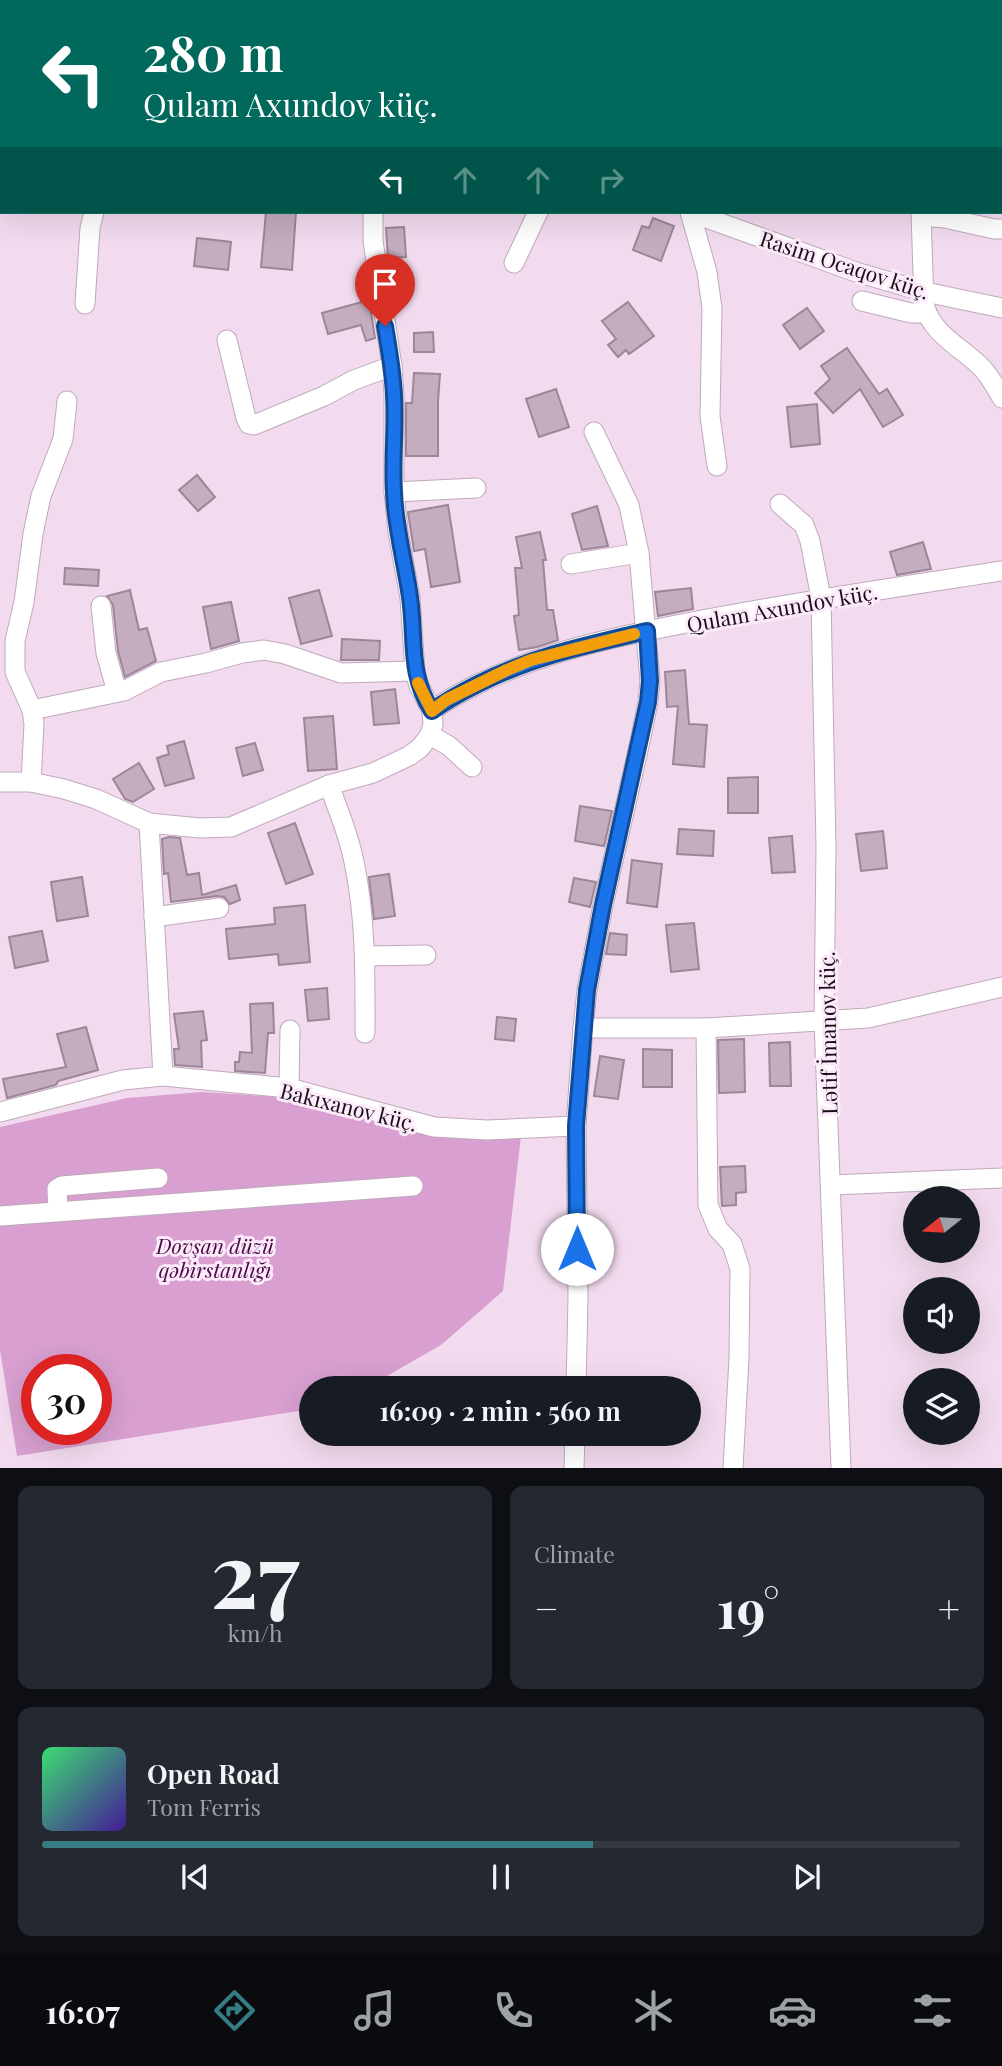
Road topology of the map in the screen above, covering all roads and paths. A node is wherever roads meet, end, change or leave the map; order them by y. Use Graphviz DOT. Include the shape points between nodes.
graph roads {
  1 [pos="94,214"];
  2 [pos="373,214"];
  3 [pos="537,214"];
  4 [pos="691,214"];
  5 [pos="696,214"];
  6 [pos="921,214"];
  7 [pos="1002,229"];
  8 [pos="514,263"];
  9 [pos="925,292"];
  10 [pos="862,301"];
  11 [pos="85,304"];
  12 [pos="1002,308"];
  13 [pos="926,313"];
  14 [pos="227,340"];
  15 [pos="392,366"];
  16 [pos="1002,398"];
  17 [pos="67,401"];
  18 [pos="594,432"];
  19 [pos="717,466"];
  20 [pos="476,488"];
  21 [pos="394,492"];
  22 [pos="780,504"];
  23 [pos="639,553"];
  24 [pos="570,564"];
  25 [pos="1002,571"];
  26 [pos="821,598"];
  27 [pos="101,606"];
  28 [pos="647,631"];
  29 [pos="7,662"];
  30 [pos="415,671"];
  31 [pos="117,692"];
  32 [pos="32,710"];
  33 [pos="432,711"];
  34 [pos="430,735"];
  35 [pos="472,767"];
  36 [pos="0,782"];
  37 [pos="31,782"];
  38 [pos="329,785"];
  39 [pos="149,823"];
  40 [pos="219,908"];
  41 [pos="154,917"];
  42 [pos="426,955"];
  43 [pos="366,956"];
  44 [pos="1002,987"];
  45 [pos="824,1021"];
  46 [pos="583,1028"];
  47 [pos="706,1028"];
  48 [pos="290,1030"];
  49 [pos="365,1033"];
  50 [pos="163,1076"];
  51 [pos="289,1088"];
  52 [pos="0,1112"];
  53 [pos="576,1126"];
  54 [pos="158,1178"];
  55 [pos="1002,1178"];
  56 [pos="831,1185"];
  57 [pos="413,1186"];
  58 [pos="58,1211"];
  59 [pos="0,1216"];
  60 [pos="576,1376"];
  61 [pos="575,1446"];
  62 [pos="574,1468"];
  63 [pos="733,1468"];
  64 [pos="841,1468"];
  1 -- 11 [label="street"];
  2 -- 15 [label="street"];
  3 -- 8 [label="street"];
  4 -- 19 [label="street" via="712,309 710,416"];
  5 -- 9 [label="street, Rasim Ocaqov küç."];
  6 -- 7 [label="street"];
  6 -- 9 [label="street"];
  9 -- 12 [label="street, Rasim Ocaqov küç."];
  9 -- 13 [label="street"];
  10 -- 13 [label="street"];
  13 -- 16 [label="street" via="947,339 981,366"];
  14 -- 15 [label="street" via="247,418 254,425"];
  15 -- 21 [label="street"];
  17 -- 29 [label="street" via="63,439 41,496 24,602"];
  18 -- 23 [label="street" via="629,505"];
  20 -- 21 [label="street"];
  21 -- 30 [label="street" via="410,597"];
  22 -- 26 [label="street, Lətif İmanov küç." via="804,525"];
  23 -- 24 [label="street"];
  23 -- 28 [label="street"];
  25 -- 26 [label="street, Qulam Axundov küç."];
  26 -- 28 [label="street, Qulam Axundov küç."];
  26 -- 45 [label="street, Lətif İmanov küç."];
  27 -- 31 [label="street" via="106,653"];
  28 -- 33 [label="street, Qulam Axundov küç." via="531,660"];
  28 -- 46 [label="street" via="648,702 603,905"];
  29 -- 32 [label="street"];
  30 -- 31 [label="street" via="341,673 264,650 160,672"];
  30 -- 33 [label="street"];
  31 -- 32 [label="street"];
  32 -- 37 [label="street"];
  33 -- 34 [label="street"];
  34 -- 35 [label="street"];
  34 -- 38 [label="street" via="410,756 373,773"];
  36 -- 37 [label="street"];
  37 -- 39 [label="street" via="96,799"];
  38 -- 39 [label="street" via="231,827"];
  38 -- 43 [label="street" via="356,868"];
  39 -- 41 [label="street"];
  40 -- 41 [label="street"];
  41 -- 50 [label="street"];
  42 -- 43 [label="street"];
  43 -- 49 [label="street"];
  44 -- 45 [label="street" via="868,1018"];
  45 -- 47 [label="street"];
  45 -- 56 [label="street, Lətif İmanov küç."];
  46 -- 47 [label="street"];
  46 -- 53 [label="street"];
  47 -- 63 [label="street" via="708,1205 718,1229 732,1244 740,1269"];
  48 -- 51 [label="street"];
  50 -- 51 [label="street, Bakıxanov küç."];
  50 -- 52 [label="street, Bakıxanov küç." via="123,1080"];
  51 -- 53 [label="street, Bakıxanov küç." via="434,1127"];
  53 -- 60 [label="street"];
  54 -- 58 [label="street" via="62,1186 56,1193"];
  55 -- 56 [label="street"];
  56 -- 64 [label="street, Lətif İmanov küç."];
  57 -- 58 [label="street"];
  58 -- 59 [label="street"];
  61 -- 62 [label="street"];
}
